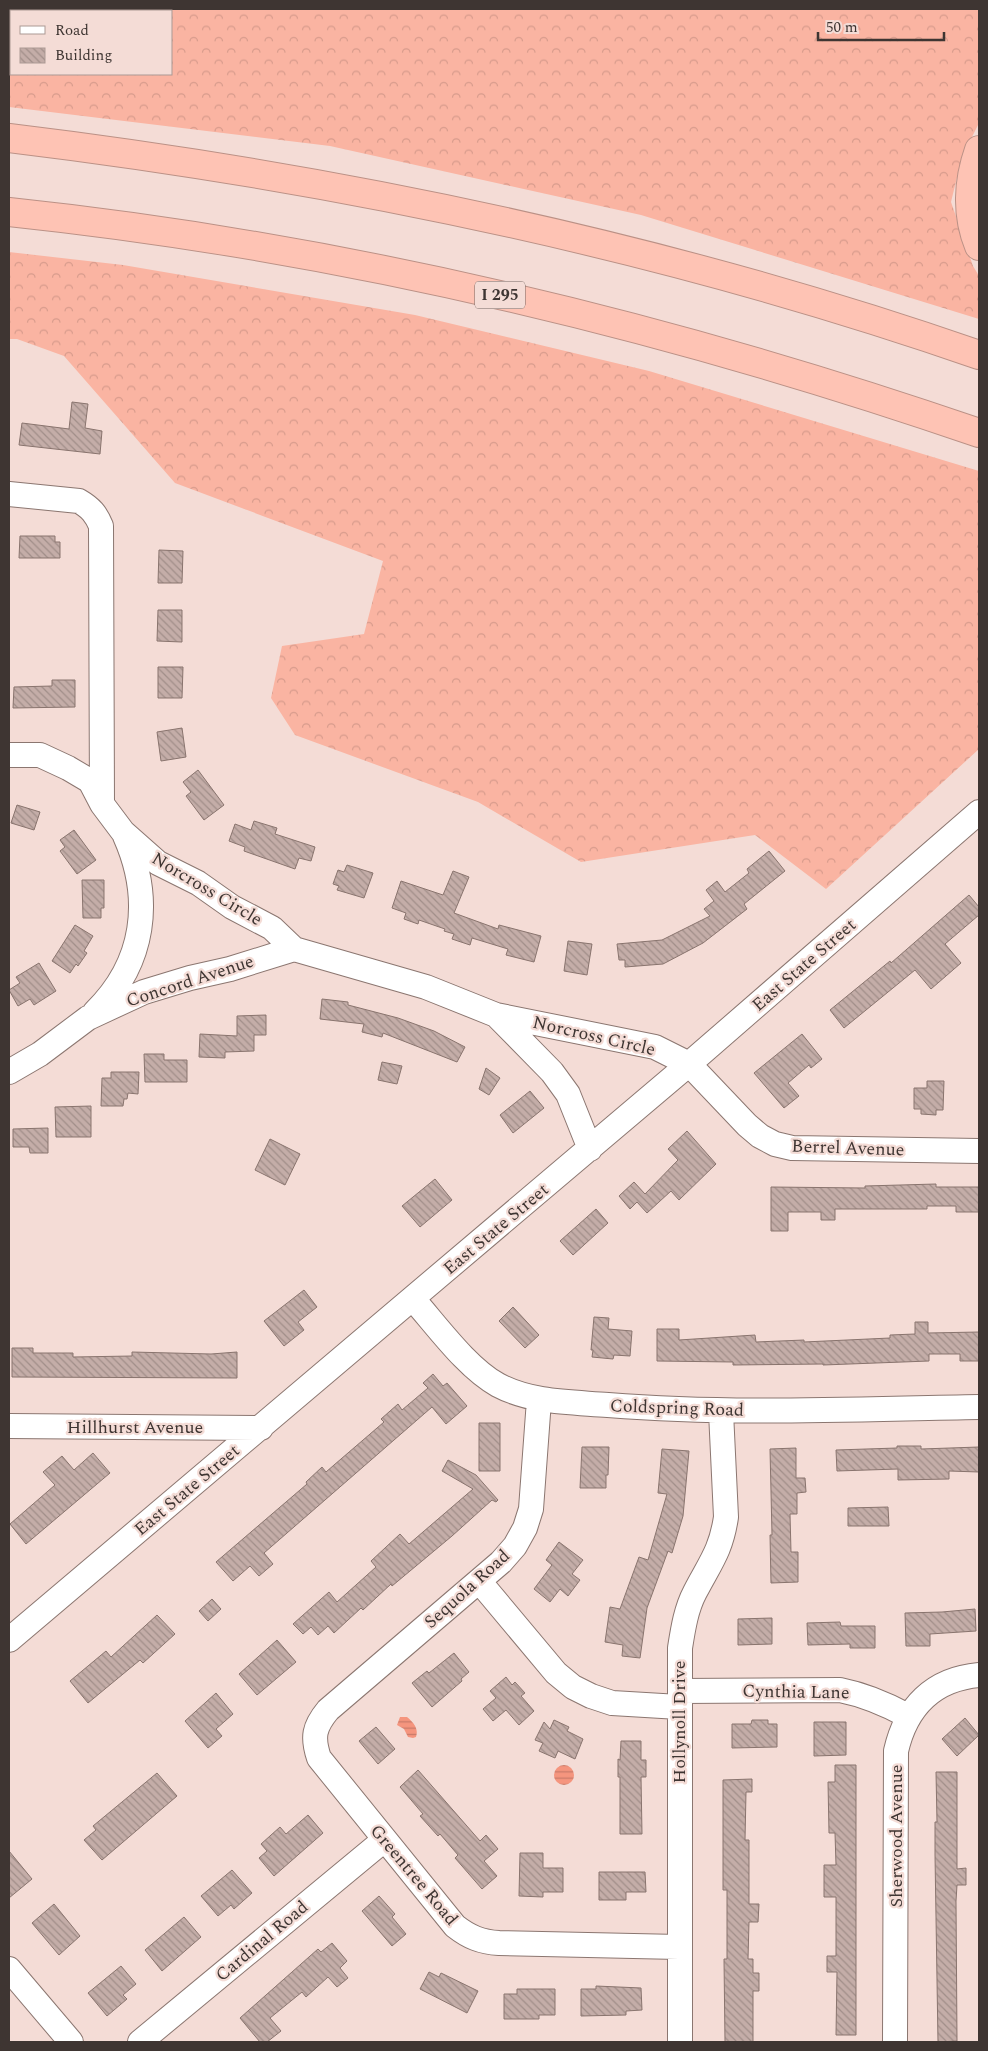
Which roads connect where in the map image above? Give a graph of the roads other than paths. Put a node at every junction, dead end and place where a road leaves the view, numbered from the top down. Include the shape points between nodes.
1 (9, 138) edge
2 (979, 150) edge
3 (9, 213) edge
4 (979, 246) edge
5 (979, 355) edge
6 (979, 432) edge
7 (9, 494) edge
8 (9, 755) edge
9 (102, 804) junction
10 (979, 812) edge
11 (123, 832) junction
12 (294, 949) junction
13 (496, 1014) junction
14 (88, 1018) junction
15 (689, 1064) junction
16 (9, 1072) edge
17 (590, 1149) junction
18 (979, 1151) edge
19 (413, 1299) junction
20 (539, 1400) junction
21 (979, 1407) edge
22 (721, 1412) junction
23 (9, 1426) edge
24 (261, 1428) junction
25 (479, 1581) junction
26 (9, 1640) edge
27 (979, 1675) edge
28 (679, 1699) junction
29 (328, 1710) joint
30 (908, 1716) junction
31 (384, 1840) junction
32 (679, 1947) junction
33 (9, 1969) edge
34 (71, 2042) edge
35 (140, 2042) edge
36 (680, 2042) edge
37 (895, 2042) edge

1 - 5 highway via 259,173 518,224 760,286
2 - 4 highway via 970,195 971,218
3 - 6 highway, I 295 via 281,251 560,308 758,362
7 - 9 street via 79,502 89,506 101,526
8 - 9 street, Norcross Circle via 40,755 68,768 90,782
9 - 11 street, Norcross Circle
10 - 15 street, East State Street
11 - 12 street, Norcross Circle via 158,863 272,928
11 - 14 street, Concord Avenue via 134,856 140,881 142,907 139,932 122,978 107,1000
12 - 13 street, Norcross Circle via 426,987
12 - 14 street, Concord Avenue via 144,992
13 - 15 street, Norcross Circle via 655,1048
13 - 17 street via 552,1072 568,1094
14 - 16 street, Concord Avenue via 40,1054
15 - 17 street, East State Street
15 - 18 street, Berrel Avenue via 747,1125 775,1144 792,1148
17 - 19 street, East State Street
19 - 20 street, Coldspring Road via 477,1370 496,1384
19 - 24 street, East State Street
20 - 22 street, Coldspring Road
20 - 25 street, Sequola Road via 531,1509 525,1528 516,1546
21 - 22 street, Coldspring Road
22 - 28 street, Hollynoll Drive via 725,1525 718,1552 694,1593 685,1618 680,1648
23 - 24 street, Hillhurst Avenue
24 - 26 street, East State Street
25 - 28 street, Cynthia Lane via 556,1673 573,1687 612,1702
25 - 29 street, Sequola Road
27 - 30 street, Sherwood Avenue via 952,1680 919,1702
28 - 30 street, Cynthia Lane via 840,1690 864,1695
28 - 32 street, Hollynoll Drive
29 - 31 street, Greentree Road via 319,1720 315,1732 314,1745 319,1758
30 - 37 street, Sherwood Avenue via 896,1751
31 - 32 street, Greentree Road via 455,1926 484,1942
31 - 35 street, Cardinal Road
32 - 36 street, Hollynoll Drive
33 - 34 street

